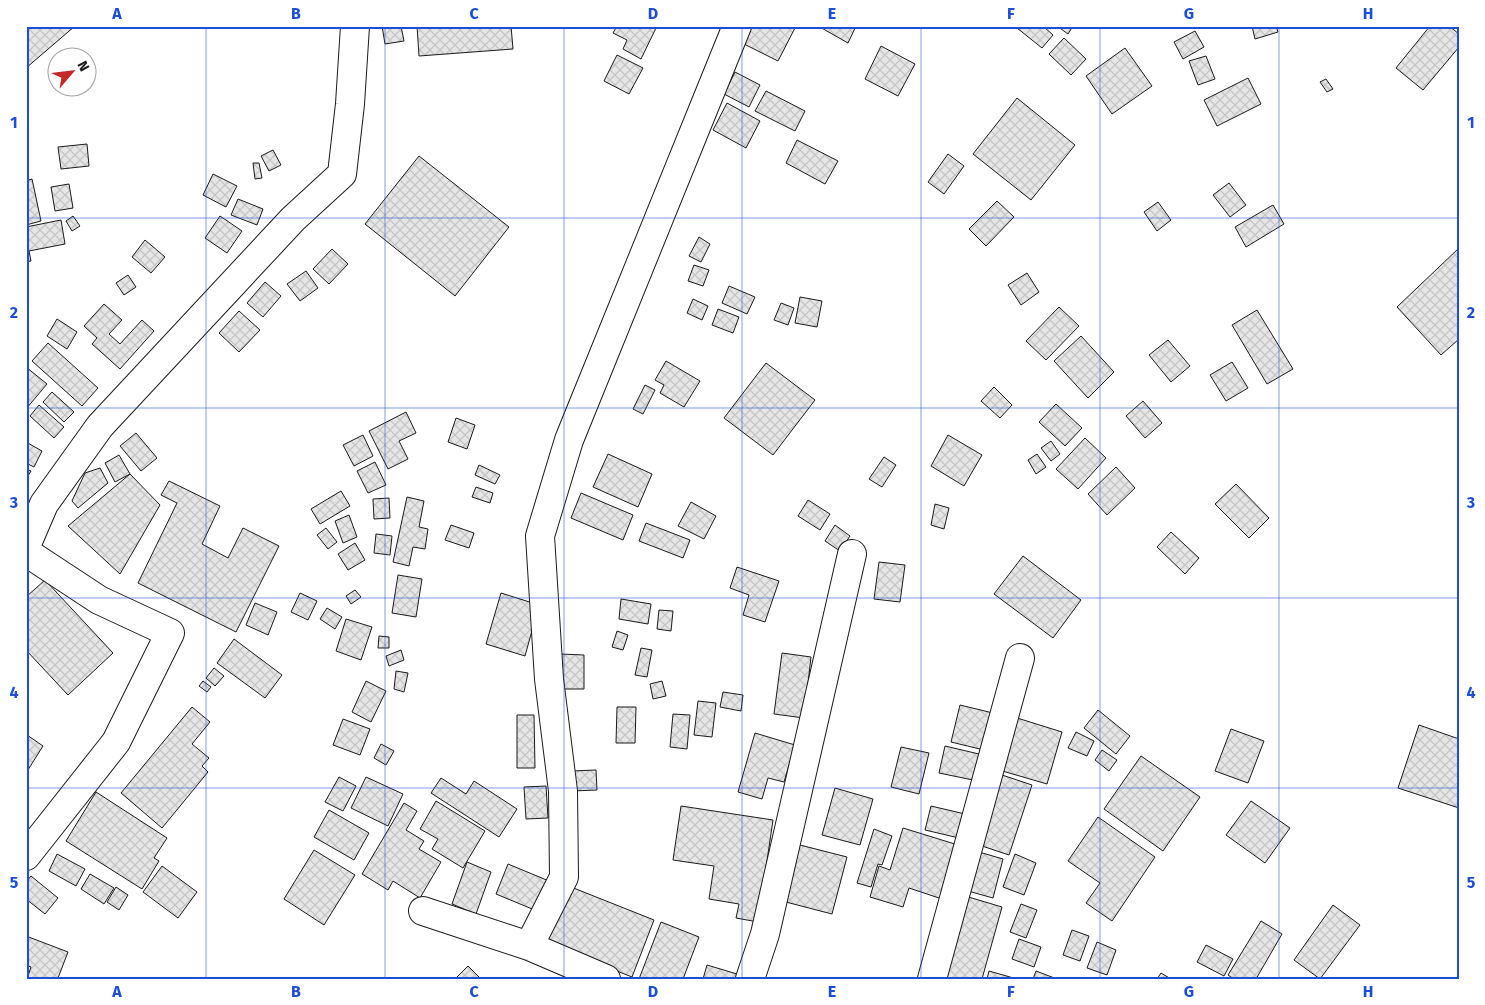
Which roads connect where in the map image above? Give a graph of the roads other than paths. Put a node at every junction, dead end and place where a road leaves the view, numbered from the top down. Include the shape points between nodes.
1 (356, 26) edge
2 (737, 26) edge
3 (26, 546) edge
4 (26, 552) edge
5 (852, 554) dead end
6 (1020, 658) dead end
7 (26, 856) edge
8 (423, 911) dead end
9 (529, 946) junction
10 (606, 979) edge
11 (750, 979) edge
12 (932, 979) edge

1 - 3 street via 342,174 293,219 100,426 44,504
2 - 9 street via 569,440 540,536 549,679 563,791 564,877
4 - 7 street via 99,600 170,633 116,742
5 - 11 street via 765,934
6 - 12 street
8 - 9 street
9 - 10 street

